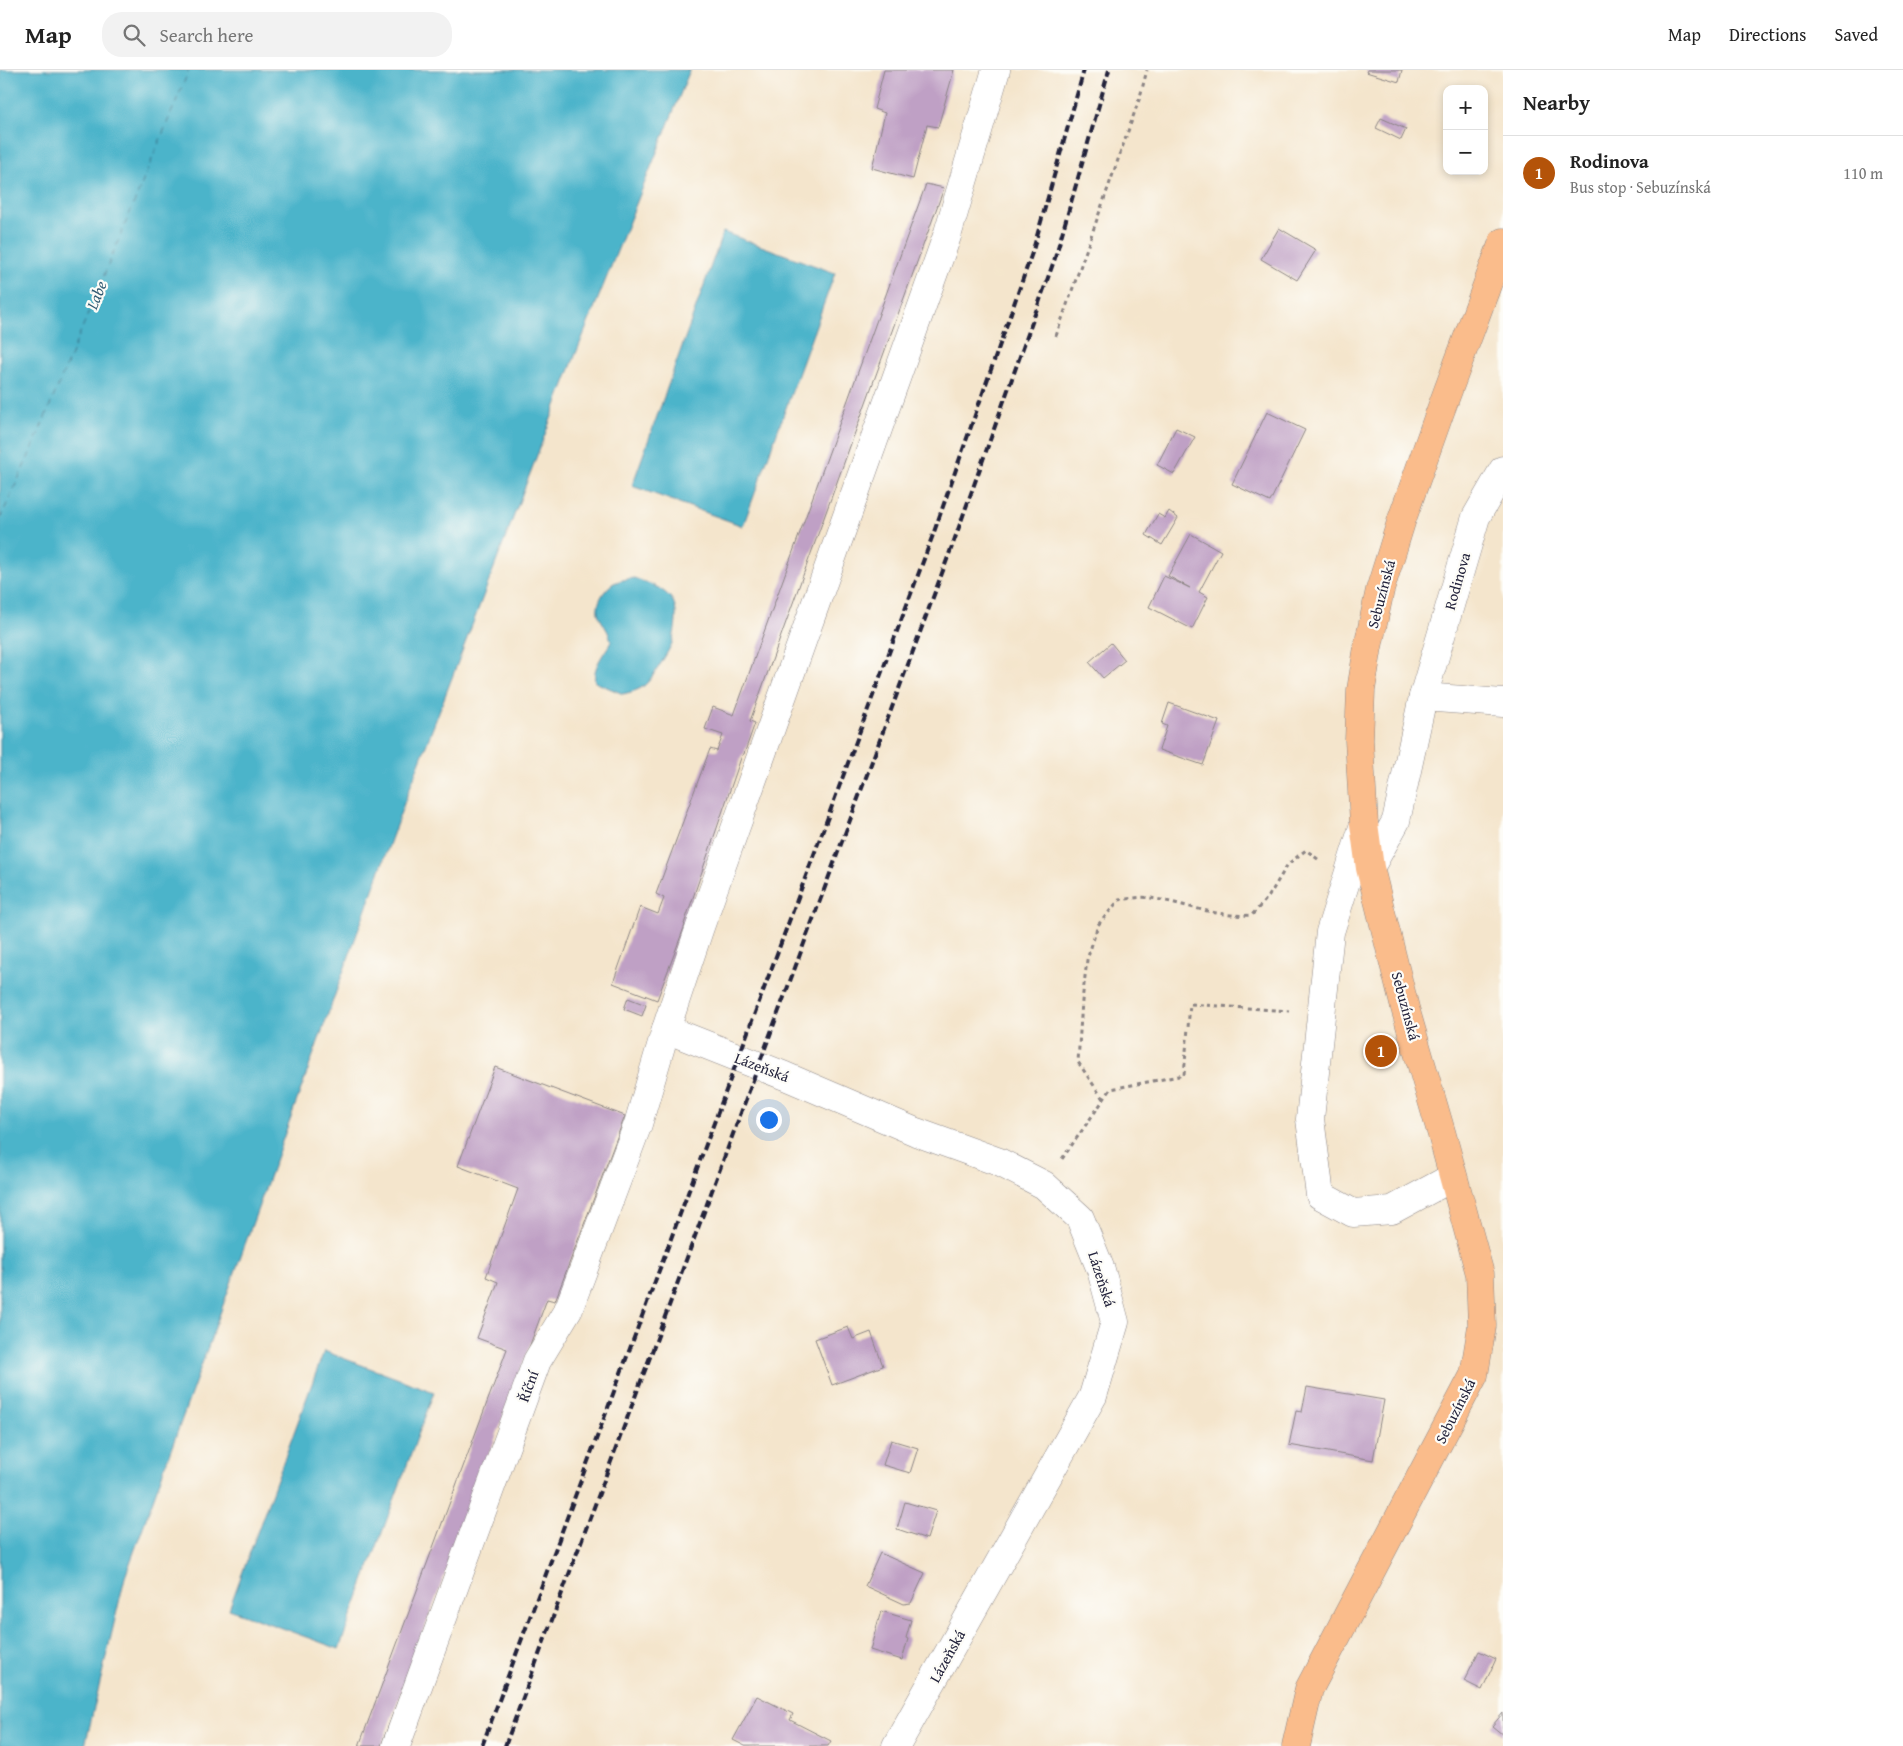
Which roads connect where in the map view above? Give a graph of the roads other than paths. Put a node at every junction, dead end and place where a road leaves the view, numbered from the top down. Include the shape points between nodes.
1 (996, 70) edge
2 (1503, 242) edge
3 (1503, 470) edge
4 (1423, 697) junction
5 (1503, 703) edge
6 (1364, 824) junction
7 (1370, 868) junction
8 (666, 1029) junction
9 (1453, 1177) junction
10 (396, 1746) edge
11 (896, 1746) edge
12 (1296, 1746) edge

1 - 8 street, Říční via 947,236
2 - 6 main road, Sebuzínská via 1402,518 1380,590 1361,690 1359,740
3 - 4 street, Rodinova via 1476,517
4 - 5 street
4 - 7 street, Rodinova via 1396,821
6 - 7 main road, Sebuzínská
6 - 9 street via 1330,932 1310,1119 1320,1195 1353,1213 1392,1210
7 - 9 main road, Sebuzínská via 1405,1008
8 - 10 street, Říční via 638,1124 570,1308 537,1361
8 - 11 street, Lázeňská via 916,1132 999,1162 1044,1185 1080,1218 1101,1270 1115,1322 1093,1396
9 - 12 main road, Sebuzínská via 1480,1274 1482,1326 1474,1375 1309,1689

